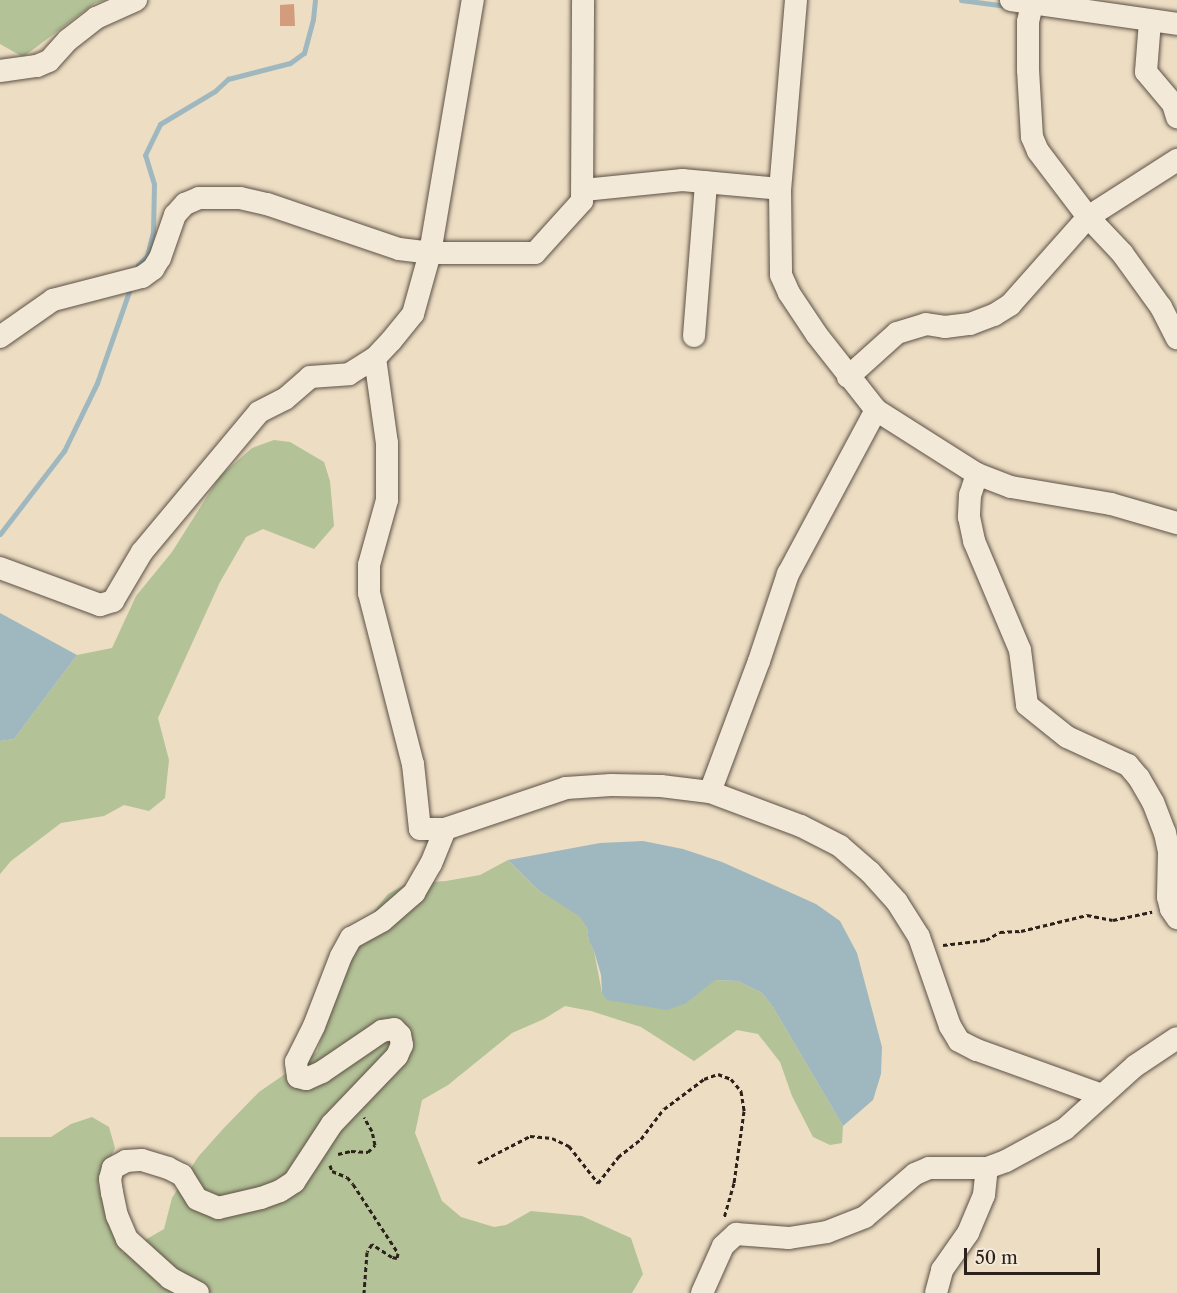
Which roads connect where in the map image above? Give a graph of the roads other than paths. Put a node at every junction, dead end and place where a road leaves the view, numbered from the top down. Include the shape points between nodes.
1 (136, 0) edge
2 (473, 0) edge
3 (583, 0) edge
4 (796, 0) edge
5 (1025, 1) edge
6 (108, 7) edge
7 (1150, 21) junction
8 (1177, 24) edge
9 (0, 56) edge
10 (10, 69) edge
11 (1177, 117) edge
12 (1177, 160) edge
13 (706, 182) junction
14 (780, 189) junction
15 (584, 190) junction
16 (1088, 217) junction
17 (430, 253) junction
18 (694, 336) dead end
19 (0, 337) edge
20 (1177, 338) edge
21 (375, 358) junction
22 (848, 376) junction
23 (876, 410) junction
24 (976, 474) junction
25 (1177, 523) edge
26 (0, 568) edge
27 (710, 792) junction
28 (445, 829) junction
29 (1174, 914) edge
30 (1177, 1038) edge
31 (1102, 1095) junction
32 (987, 1168) junction
33 (198, 1293) edge
34 (702, 1293) edge
35 (936, 1293) edge

1 - 6 street
2 - 17 street
3 - 15 street
4 - 14 street
5 - 7 street
5 - 16 street via 1032,137 1038,151
6 - 10 street via 49,61
7 - 8 street
7 - 11 street via 1146,72 1173,104
9 - 10 street
12 - 16 street
13 - 14 street
13 - 15 street via 682,180
13 - 18 street
14 - 22 street via 781,275 789,293
15 - 17 street via 582,201 536,253
16 - 20 street via 1122,253 1161,307
16 - 22 street via 1010,305 970,324 926,324 897,333
17 - 19 street via 399,249 267,204 240,198 199,198 185,204 175,215 153,269 135,280 53,300
17 - 21 street via 413,314
21 - 26 street via 349,374 310,377 285,399 259,412 142,552 112,601 100,605
21 - 28 street via 387,443 387,500 369,565 369,593 413,764 420,829
22 - 23 street
23 - 24 street
23 - 27 street via 788,574
24 - 25 street via 1011,487 1110,504
24 - 29 street via 969,517 974,541 1020,650 1027,705 1067,737 1128,765 1139,778 1165,833 1169,852 1168,897
27 - 28 street via 661,786 566,788
27 - 31 street via 801,826 840,846 870,872 897,902 923,948 959,1041
28 - 33 street via 414,893 382,921 351,938 341,956 296,1062 298,1077 322,1072 382,1031 394,1029 402,1045 397,1056 349,1104 294,1182 261,1198 218,1208 197,1199 182,1175 168,1168 142,1160 126,1161 113,1168 112,1193 127,1239 170,1278
30 - 31 street
31 - 32 street via 1065,1129
32 - 34 street via 929,1168 915,1174 865,1217 827,1232 789,1238 747,1233 729,1239
32 - 35 street via 984,1195 968,1233 942,1270

